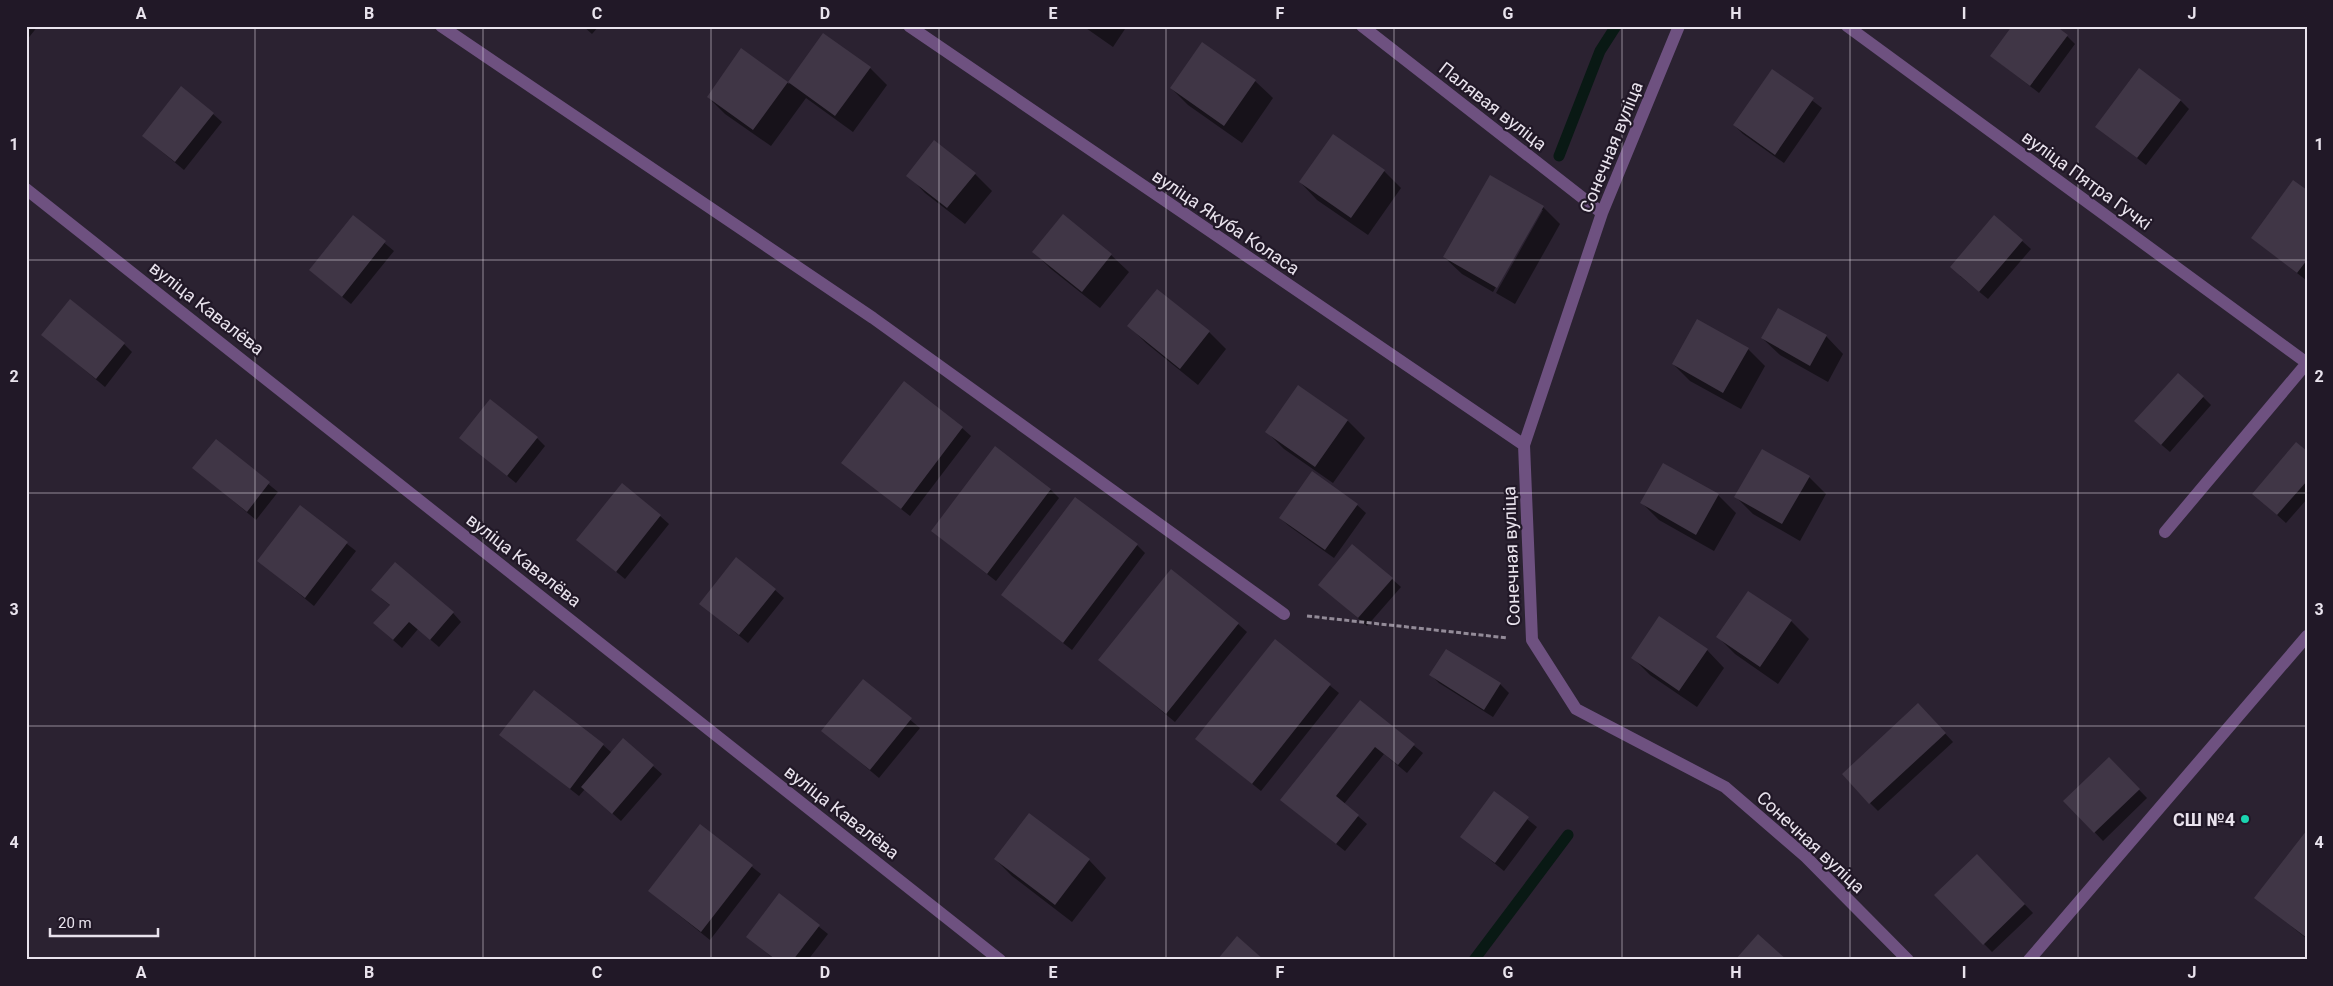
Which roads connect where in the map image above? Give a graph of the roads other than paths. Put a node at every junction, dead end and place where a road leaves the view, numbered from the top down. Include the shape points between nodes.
1 (442, 26) edge
2 (909, 26) edge
3 (1362, 26) edge
4 (1679, 26) edge
5 (1847, 26) edge
6 (26, 189) edge
7 (1602, 212) junction
8 (2307, 363) edge
9 (1524, 445) junction
10 (2165, 532) dead end
11 (1284, 614) road end
12 (2307, 636) edge
13 (1000, 960) edge
14 (1908, 960) edge
15 (2029, 960) edge

1 - 11 street via 873,318
2 - 9 street, вуліца Якуба Коласа
3 - 7 street, Палявая вуліца
4 - 7 street, Сонечная вуліца
5 - 8 street, вуліца Пятра Гучкі
6 - 13 street, вуліца Кавалёва
7 - 9 street, Сонечная вуліца
8 - 10 street
9 - 14 street, Сонечная вуліца via 1532,640 1576,709 1725,787 1806,857
12 - 15 street

